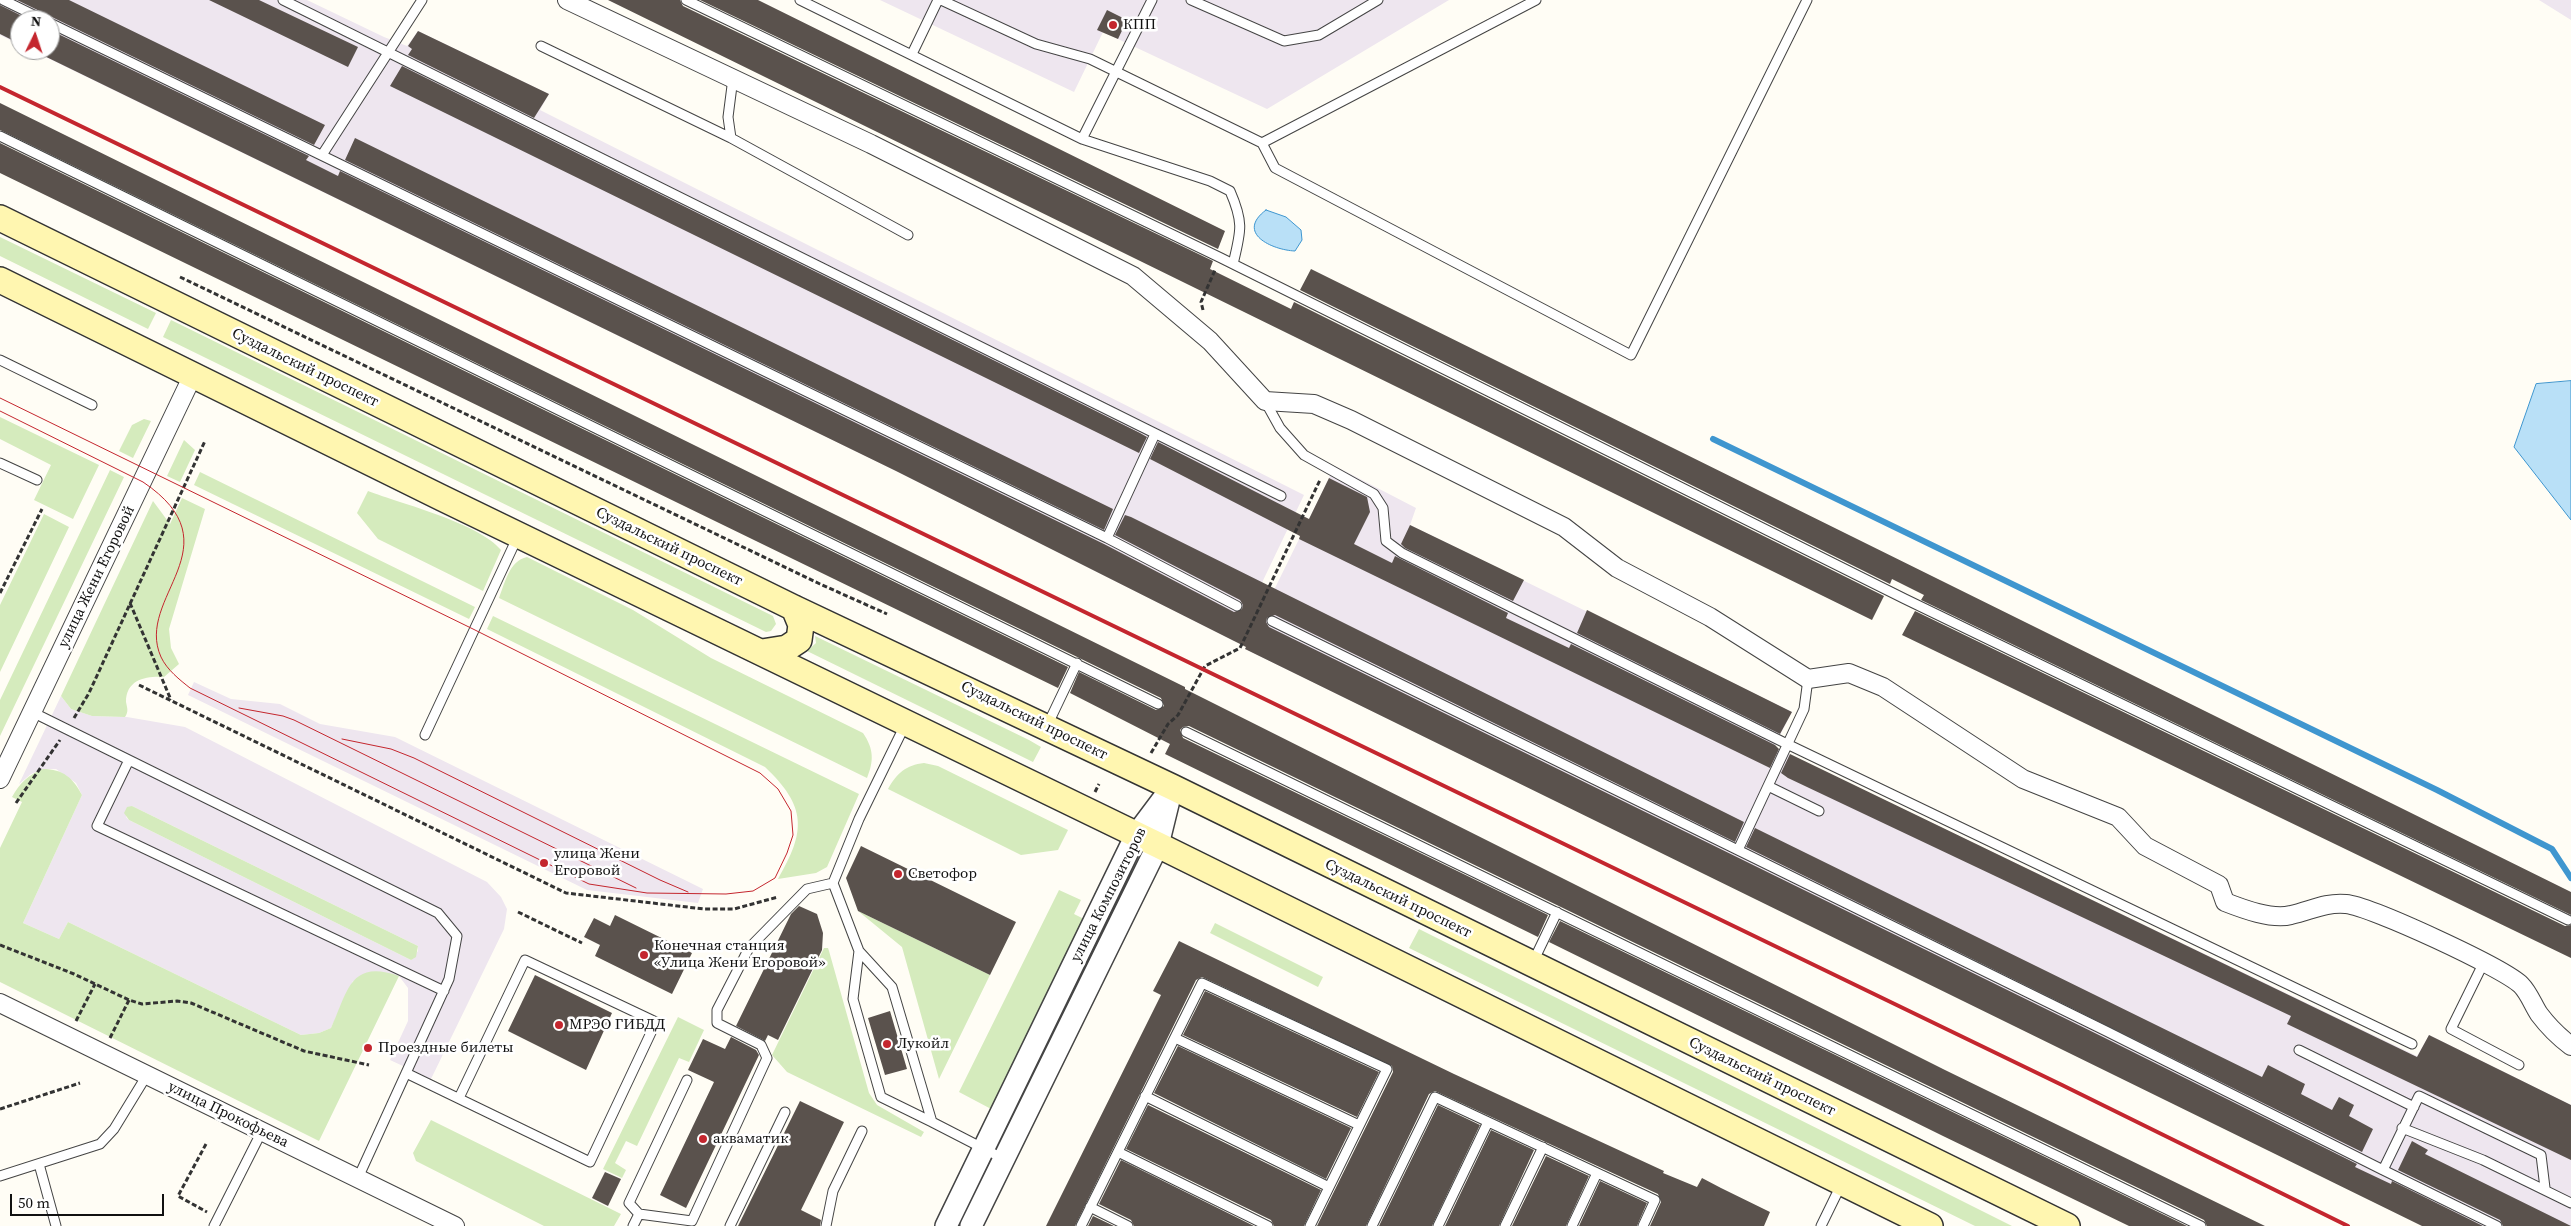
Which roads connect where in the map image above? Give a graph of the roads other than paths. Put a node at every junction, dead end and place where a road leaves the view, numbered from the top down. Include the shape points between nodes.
1 (3, 0) edge
2 (283, 0) edge
3 (422, 0) edge
4 (567, 0) edge
5 (686, 0) edge
6 (800, 0) edge
7 (940, 0) edge
8 (1152, 0) edge
9 (1190, 0) edge
10 (1378, 0) edge
11 (1536, 0) edge
12 (1807, 0) edge
13 (24, 10) edge
14 (60, 28) edge
15 (541, 46) dead end
16 (389, 51) junction
17 (912, 54) junction
18 (1116, 73) junction
19 (732, 78) junction
20 (0, 136) edge
21 (731, 138) junction
22 (1082, 138) junction
23 (1262, 143) junction
24 (322, 155) junction
25 (0, 218) edge
26 (908, 234) dead end
27 (1233, 264) junction
28 (0, 280) edge
29 (0, 360) edge
30 (193, 375) junction
31 (1265, 401) junction
32 (92, 405) dead end
33 (1155, 434) junction
34 (0, 463) edge
35 (37, 480) dead end
36 (1281, 496) dead end
37 (519, 535) junction
38 (1106, 538) junction
39 (1237, 606) dead end
40 (794, 608) junction
41 (1272, 621) dead end
42 (762, 652) junction
43 (1077, 663) junction
44 (1808, 679) junction
45 (1158, 704) dead end
46 (32, 712) junction
47 (906, 723) junction
48 (1047, 727) junction
49 (1186, 732) dead end
50 (425, 735) dead end
51 (1787, 744) junction
52 (129, 760) junction
53 (0, 779) edge
54 (1768, 786) junction
55 (1172, 787) junction
56 (1819, 811) dead end
57 (1147, 840) junction
58 (1738, 850) junction
59 (833, 883) junction
60 (1557, 912) junction
61 (2568, 920) dead end
62 (859, 952) junction
63 (2484, 962) junction
64 (1532, 964) junction
65 (444, 991) junction
66 (0, 1003) edge
67 (1174, 1038) junction
68 (2412, 1044) dead end
69 (2571, 1046) edge
70 (2299, 1050) dead end
71 (2519, 1066) dead end
72 (406, 1073) junction
73 (147, 1075) junction
74 (687, 1080) dead end
75 (1145, 1096) junction
76 (460, 1098) junction
77 (2414, 1107) junction
78 (785, 1112) dead end
79 (932, 1122) junction
80 (1488, 1122) junction
81 (1359, 1125) junction
82 (2402, 1128) junction
83 (862, 1131) dead end
84 (262, 1132) junction
85 (1543, 1147) junction
86 (983, 1148) junction
87 (1118, 1152) junction
88 (1004, 1159) junction
89 (39, 1164) junction
90 (2383, 1170) junction
91 (1597, 1173) junction
92 (0, 1176) edge
93 (358, 1178) junction
94 (1842, 1182) junction
95 (1329, 1187) junction
96 (2545, 1188) junction
97 (2571, 1202) edge
98 (1090, 1207) junction
99 (639, 1214) junction
100 (216, 1222) edge
101 (56, 1226) edge
102 (456, 1226) edge
103 (633, 1226) edge
104 (730, 1226) edge
105 (826, 1226) edge
106 (946, 1226) edge
107 (971, 1226) edge
108 (1081, 1226) edge
109 (1128, 1226) edge
110 (1268, 1226) edge
111 (1310, 1226) edge
112 (1372, 1226) edge
113 (1438, 1226) edge
114 (1505, 1226) edge
115 (1572, 1226) edge
116 (1642, 1226) edge
117 (1821, 1226) edge
118 (1930, 1226) edge
119 (2068, 1226) edge
120 (2201, 1226) edge
121 (2497, 1226) edge

1 - 13 lane
2 - 16 lane
3 - 16 lane
4 - 19 street
5 - 27 lane
6 - 17 lane
7 - 17 lane
7 - 18 lane via 1036,44 1090,59
8 - 18 lane
9 - 10 lane via 1284,41 1319,35
11 - 23 lane
12 - 23 lane via 1631,355 1275,168
14 - 24 lane
15 - 21 lane
16 - 24 lane
16 - 33 lane
17 - 22 lane
18 - 22 lane
18 - 23 lane
19 - 21 lane via 728,116
19 - 31 street via 872,144 1133,276 1210,341
20 - 43 lane
21 - 26 lane
22 - 27 lane via 1210,180 1230,191 1240,215 1241,230
24 - 38 lane
25 - 40 main road, Суздальский проспект
27 - 61 lane via 1905,599
28 - 30 main road
29 - 32 lane
30 - 37 main road
30 - 46 street, улица Жени Егоровой
31 - 44 street via 1314,404 1564,527 1617,568 1710,617
31 - 51 lane via 1280,428 1304,455 1374,494 1383,508 1386,541 1402,553
33 - 36 lane
33 - 38 lane
34 - 35 lane
37 - 42 main road
37 - 50 lane
38 - 39 lane
40 - 42 main road via 801,625 799,640 787,648
40 - 48 main road, Суздальский проспект
41 - 58 lane
42 - 47 main road
43 - 45 lane
43 - 48 lane
44 - 51 lane via 1804,709
44 - 63 street via 1849,672 1883,687 2023,779 2118,817 2145,846 2219,885 2225,902 2276,916 2290,916 2324,904 2348,904 2390,919
46 - 52 lane
46 - 53 street, улица Жени Егоровой
47 - 57 main road
47 - 59 lane via 859,818
48 - 55 main road, Суздальский проспект
49 - 60 lane
51 - 54 lane
51 - 68 lane
52 - 65 lane via 438,913 457,936
52 - 65 lane via 97,826
54 - 56 lane
54 - 58 lane
55 - 57 street, улица Композиторов
55 - 64 main road, Суздальский проспект
57 - 86 street, улица Композиторов
57 - 88 street, улица Композиторов
57 - 94 main road
58 - 90 lane
59 - 62 lane
59 - 99 lane via 807,889 749,948 717,1010 717,1023 761,1046 767,1058 692,1221
60 - 64 lane
60 - 120 lane
62 - 79 lane via 892,987
62 - 79 lane via 853,999 881,1097
63 - 69 street via 2521,985 2558,1036
63 - 71 lane via 2451,1029
64 - 119 main road, Суздальский проспект
65 - 72 lane
66 - 73 street, улица Прокофьева
67 - 75 lane
67 - 81 lane
67 - 81 lane via 1202,983 1386,1069
70 - 77 lane
72 - 76 lane
72 - 93 lane
73 - 84 street, улица Прокофьева
73 - 89 lane via 114,1129 100,1144
74 - 99 lane via 629,1203
75 - 87 lane
75 - 95 lane
76 - 76 lane via 525,960 656,1022 590,1162
77 - 82 lane
77 - 96 lane via 2419,1096 2541,1155
78 - 104 lane
79 - 86 lane
80 - 85 lane
80 - 112 lane via 1435,1097
80 - 113 lane
81 - 95 lane
82 - 90 lane
82 - 96 lane
83 - 105 lane via 833,1191
84 - 93 street, улица Прокофьева
84 - 100 lane
85 - 91 lane
85 - 114 lane
86 - 88 lane
86 - 106 street, улица Композиторов
87 - 98 lane
87 - 110 lane
88 - 107 street, улица Композиторов
89 - 92 lane
89 - 101 lane
90 - 121 lane
91 - 115 lane
91 - 116 lane via 1655,1200
93 - 102 street, улица Прокофьева
94 - 117 lane
94 - 118 main road
95 - 111 lane
96 - 97 lane
98 - 108 lane
98 - 109 lane
99 - 103 lane

